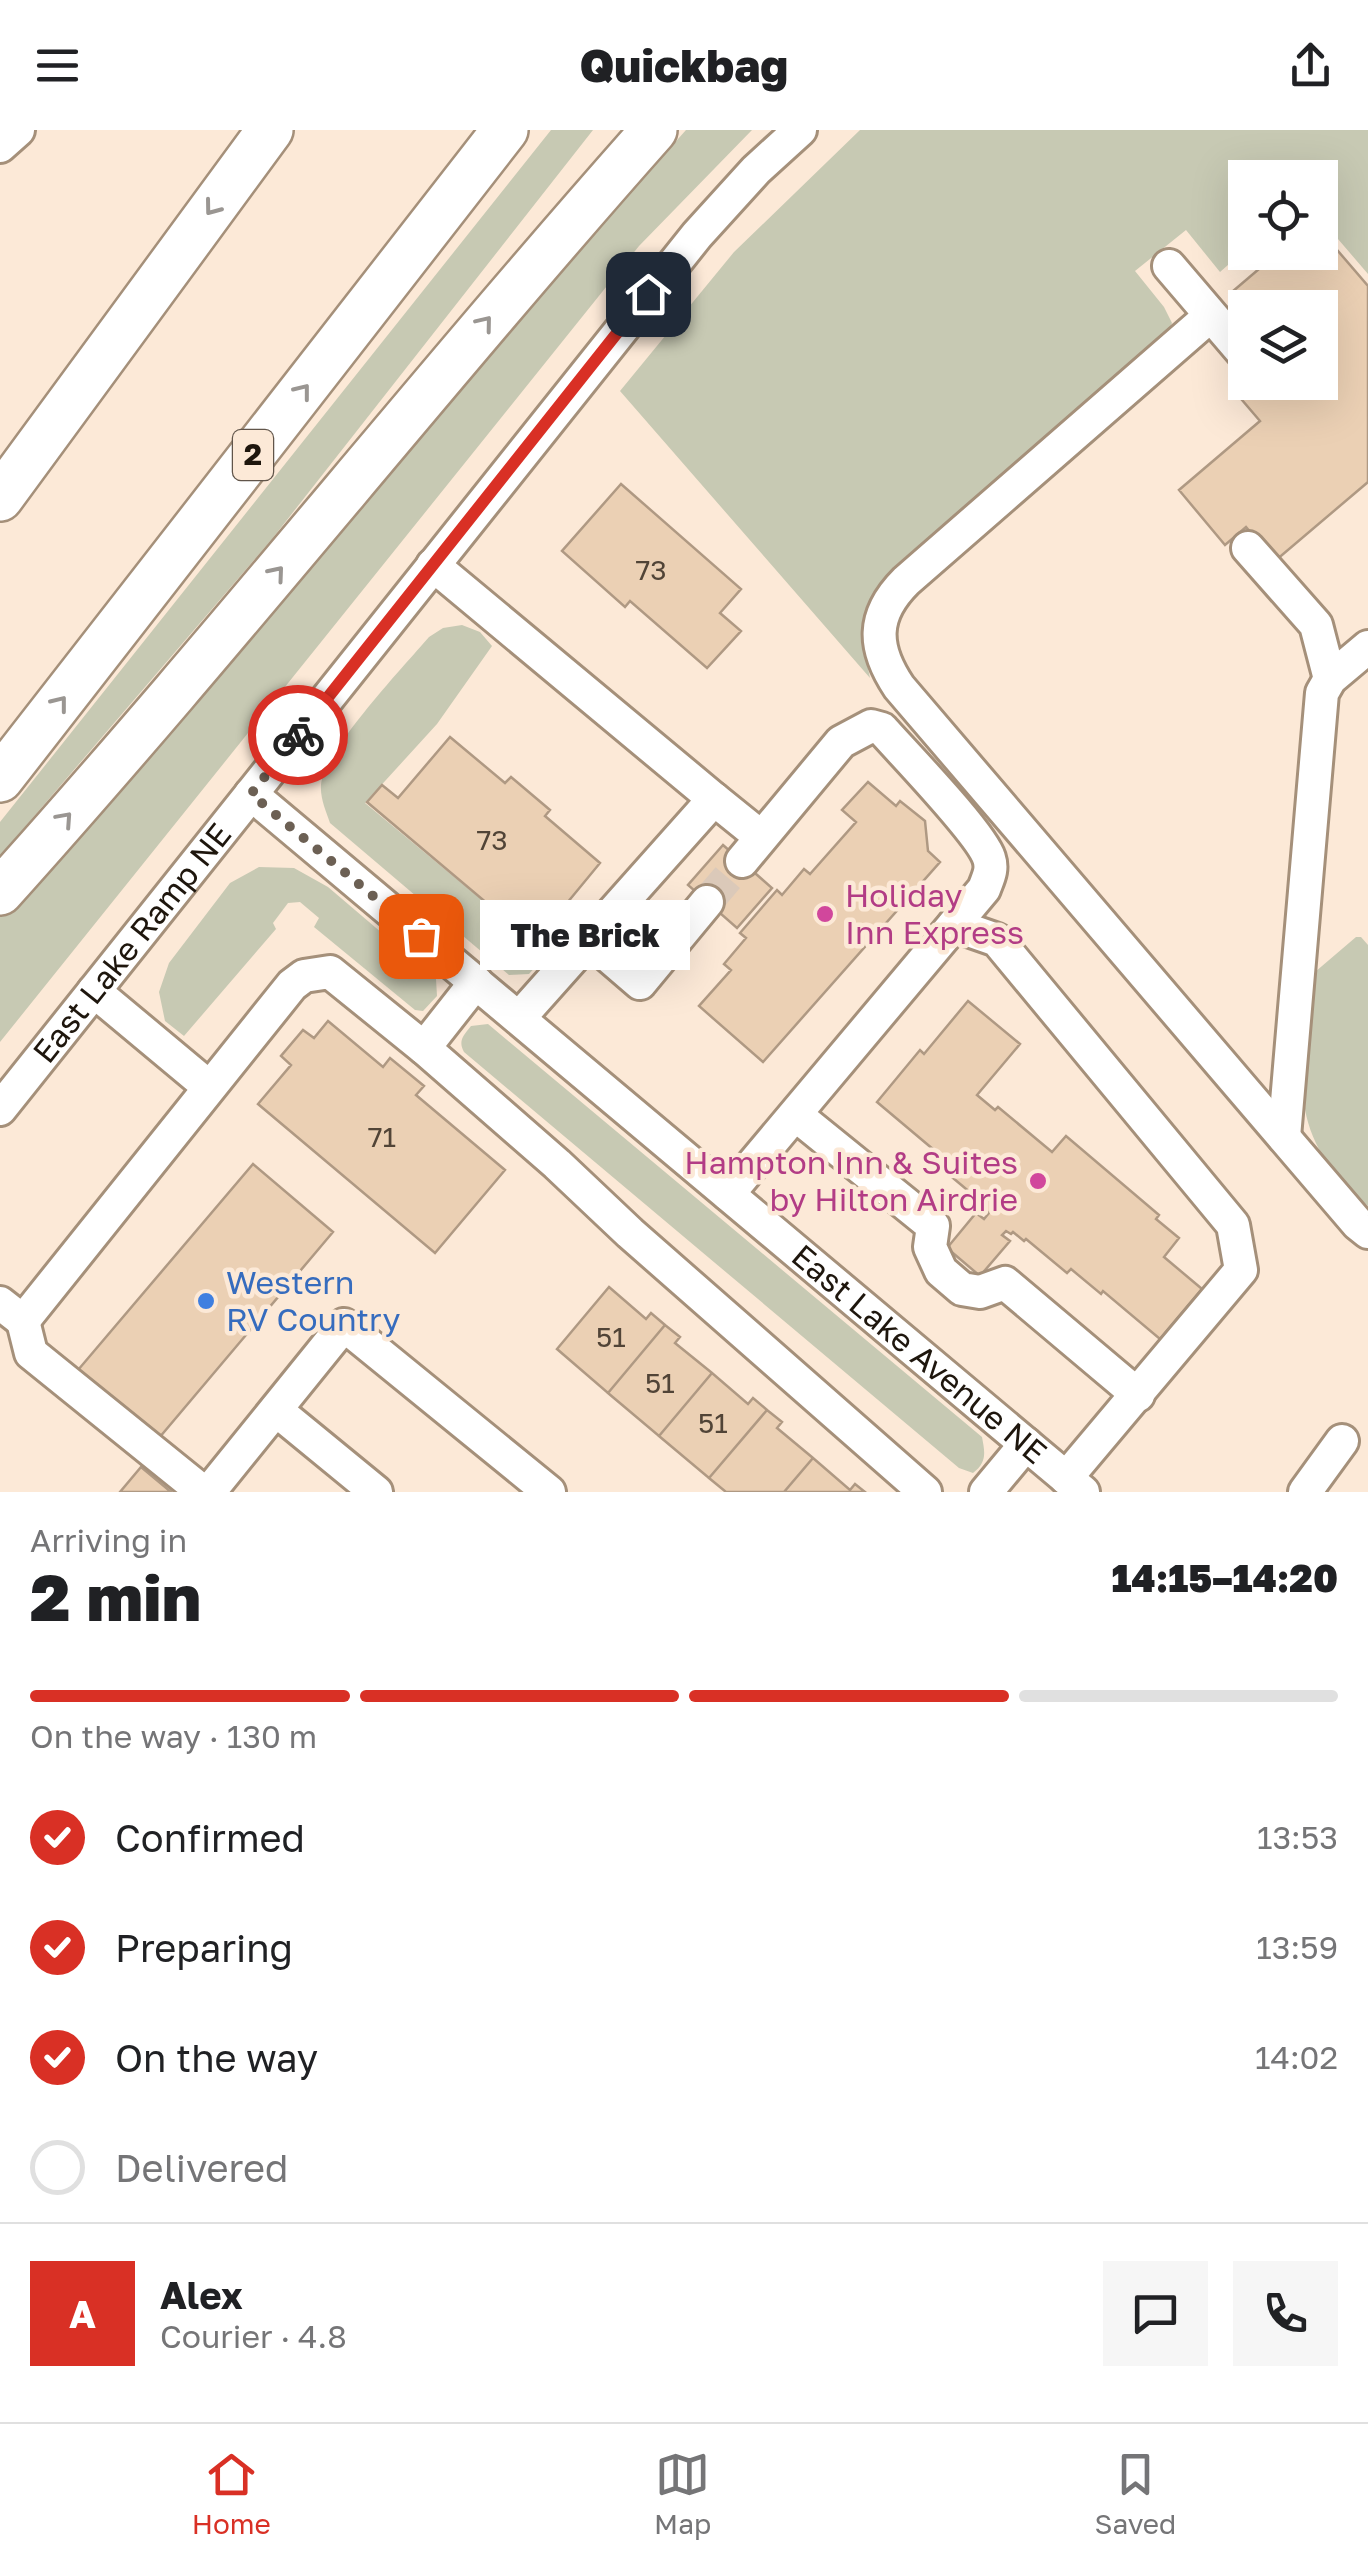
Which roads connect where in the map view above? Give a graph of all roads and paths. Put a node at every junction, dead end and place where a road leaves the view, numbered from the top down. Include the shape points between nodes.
1 (18, 130) edge
2 (270, 130) edge
3 (504, 130) edge
4 (631, 130) edge
5 (654, 130) edge
6 (800, 130) edge
7 (0, 146) edge
8 (1170, 266) dead end
9 (522, 278) junction
10 (1210, 316) junction
11 (1228, 337) edge
12 (0, 498) edge
13 (1248, 548) dead end
14 (433, 565) junction
15 (1368, 646) edge
16 (1330, 679) junction
17 (0, 780) edge
18 (251, 794) junction
19 (714, 799) junction
20 (0, 892) edge
21 (707, 902) tunnel mouth
22 (954, 925) junction
23 (590, 940) junction
24 (476, 982) junction
25 (94, 991) junction
26 (519, 1018) junction
27 (424, 1048) junction
28 (208, 1087) junction
29 (0, 1109) edge
30 (796, 1115) junction
31 (1284, 1138) junction
32 (728, 1194) junction
33 (1368, 1232) edge
34 (12, 1312) edge
35 (1138, 1395) junction
36 (276, 1410) junction
37 (1342, 1441) dead end
38 (1026, 1444) junction
39 (1074, 1485) edge
40 (206, 1492) edge
41 (376, 1492) edge
42 (549, 1492) edge
43 (925, 1492) edge
44 (986, 1492) edge
45 (1305, 1492) edge

1 - 7 street
2 -> 12 highway
17 -> 3 highway, 2
4 - 9 highway
5 - 9 highway
6 - 14 street, East Lake Ramp NE via 697,235
8 - 10 street
20 -> 9 highway
10 - 11 street
10 - 31 street via 906,581 890,598 880,643 884,666 899,688
13 - 16 street via 1316,625
14 - 18 street, East Lake Ramp NE
14 - 19 street
15 - 16 street
16 - 31 street via 1322,694
18 - 24 street, East Lake Avenue NE
18 - 25 street, East Lake Ramp NE
19 - 22 street via 752,849 841,742 871,726 882,729 988,854 992,869 984,888
19 - 23 street
21 - 23 street via 640,983
22 - 30 street
22 - 35 street via 997,940 1233,1225 1241,1270
23 - 26 street
24 - 26 street, East Lake Avenue NE
24 - 27 street
25 - 28 street
25 - 29 street, East Lake Ramp NE
26 - 32 street, East Lake Avenue NE
27 - 28 street via 330,972 314,972 292,984
27 - 43 street
28 - 34 street
30 - 32 street
30 - 35 street via 933,1226 930,1246 941,1271 962,1289 980,1292 1005,1283
31 - 33 street
32 - 38 street, East Lake Avenue NE
34 - 40 street via 31,1353
35 - 39 street
36 - 40 street
36 - 41 street
36 - 42 street via 344,1325
37 - 45 street
38 - 39 street, East Lake Avenue NE
38 - 44 street

